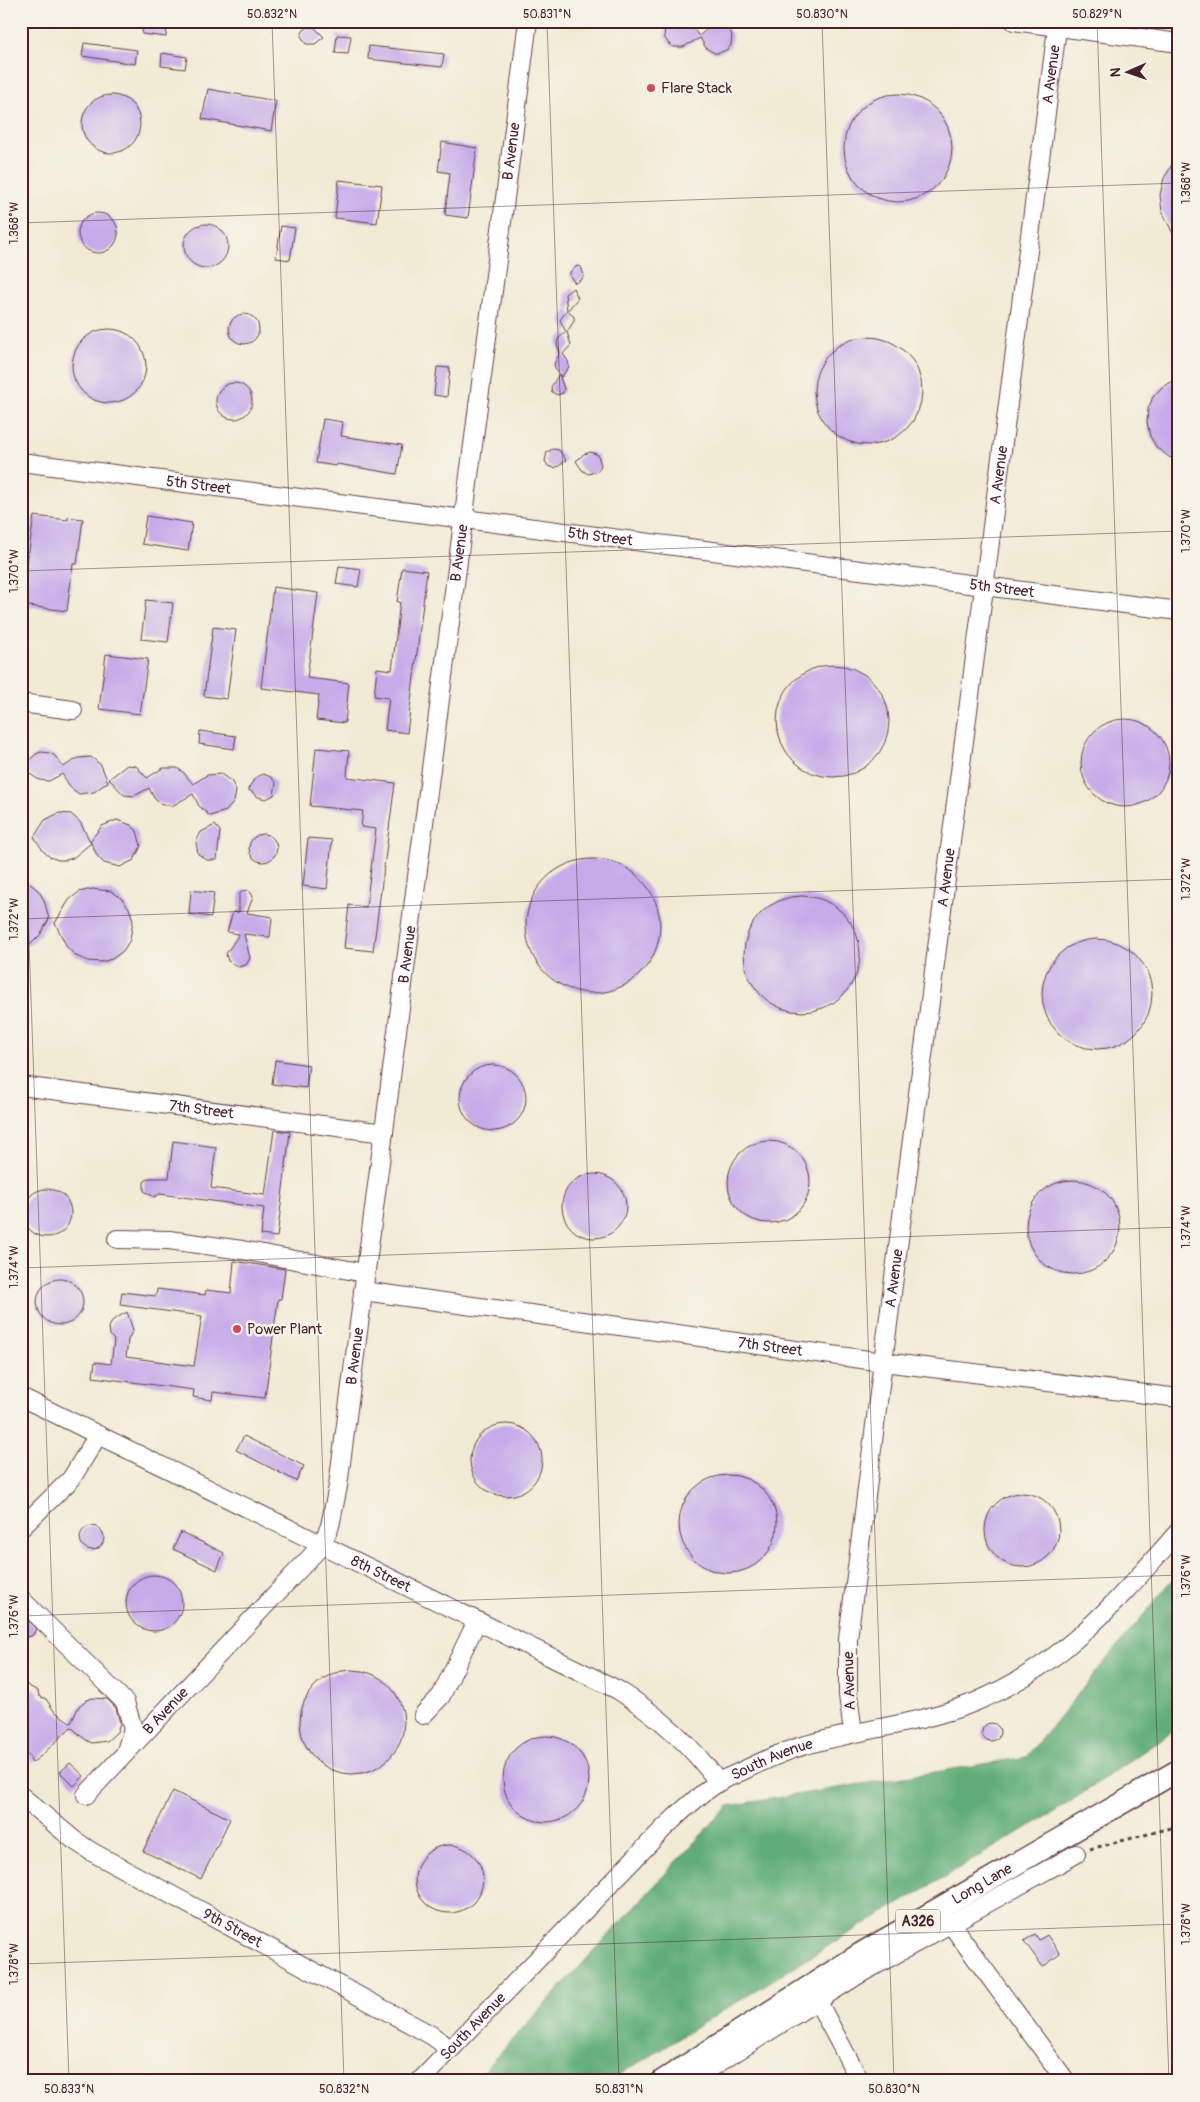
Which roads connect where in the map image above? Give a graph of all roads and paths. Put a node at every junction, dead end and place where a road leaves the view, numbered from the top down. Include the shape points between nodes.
1 (528, 21) edge
2 (1014, 21) edge
3 (1058, 24) edge
4 (1179, 43) edge
5 (21, 462) edge
6 (464, 519) junction
7 (985, 587) junction
8 (1179, 611) edge
9 (21, 703) edge
10 (73, 710) dead end
11 (21, 1086) edge
12 (384, 1133) junction
13 (117, 1239) dead end
14 (365, 1273) junction
15 (362, 1291) junction
16 (883, 1362) junction
17 (21, 1397) edge
18 (1179, 1398) edge
19 (98, 1435) junction
20 (21, 1528) edge
21 (1179, 1531) edge
22 (321, 1546) junction
23 (21, 1599) edge
24 (477, 1621) junction
25 (423, 1715) dead end
26 (853, 1733) junction
27 (125, 1753) junction
28 (1179, 1770) edge
29 (718, 1782) junction
30 (86, 1795) dead end
31 (21, 1796) edge
32 (1179, 1826) edge
33 (1076, 1854) joint
34 (950, 1924) junction
35 (817, 2000) junction
36 (447, 2052) junction
37 (420, 2081) edge
38 (662, 2081) edge
39 (690, 2081) edge
40 (860, 2081) edge
41 (1066, 2081) edge

1 - 6 lane, B Avenue
2 - 3 lane
3 - 4 lane
3 - 7 lane, A Avenue
5 - 6 lane, 5th Street
6 - 7 lane, 5th Street
6 - 12 lane, B Avenue
7 - 8 lane, 5th Street
7 - 16 lane, A Avenue
9 - 10 lane
11 - 12 lane, 7th Street
12 - 14 lane, B Avenue
13 - 14 lane via 169,1240 242,1250
14 - 15 lane, B Avenue
15 - 16 lane, 7th Street
15 - 22 lane, B Avenue via 338,1486 330,1526
16 - 18 lane, 7th Street
16 - 26 lane, A Avenue via 848,1638 848,1695
17 - 19 lane, 8th Street
19 - 20 lane via 71,1479
19 - 22 lane, 8th Street
21 - 26 lane, South Avenue via 1110,1608 1073,1643 1038,1669 997,1692 955,1709 924,1719
22 - 24 lane, 8th Street
22 - 27 lane, B Avenue
23 - 27 lane via 124,1702 133,1730
24 - 25 lane via 441,1696
24 - 29 lane, 8th Street via 635,1700 684,1740
26 - 29 lane, South Avenue via 786,1752
27 - 30 lane, B Avenue
28 - 38 main road, Long Lane / A326 via 860,1954
29 - 36 lane, South Avenue via 669,1823
31 - 36 lane, 9th Street via 92,1852 431,2035 442,2042
32 - 33 path
33 - 34 lane
34 - 35 lane
34 - 41 lane
35 - 39 lane
35 - 40 lane
36 - 37 lane, South Avenue

